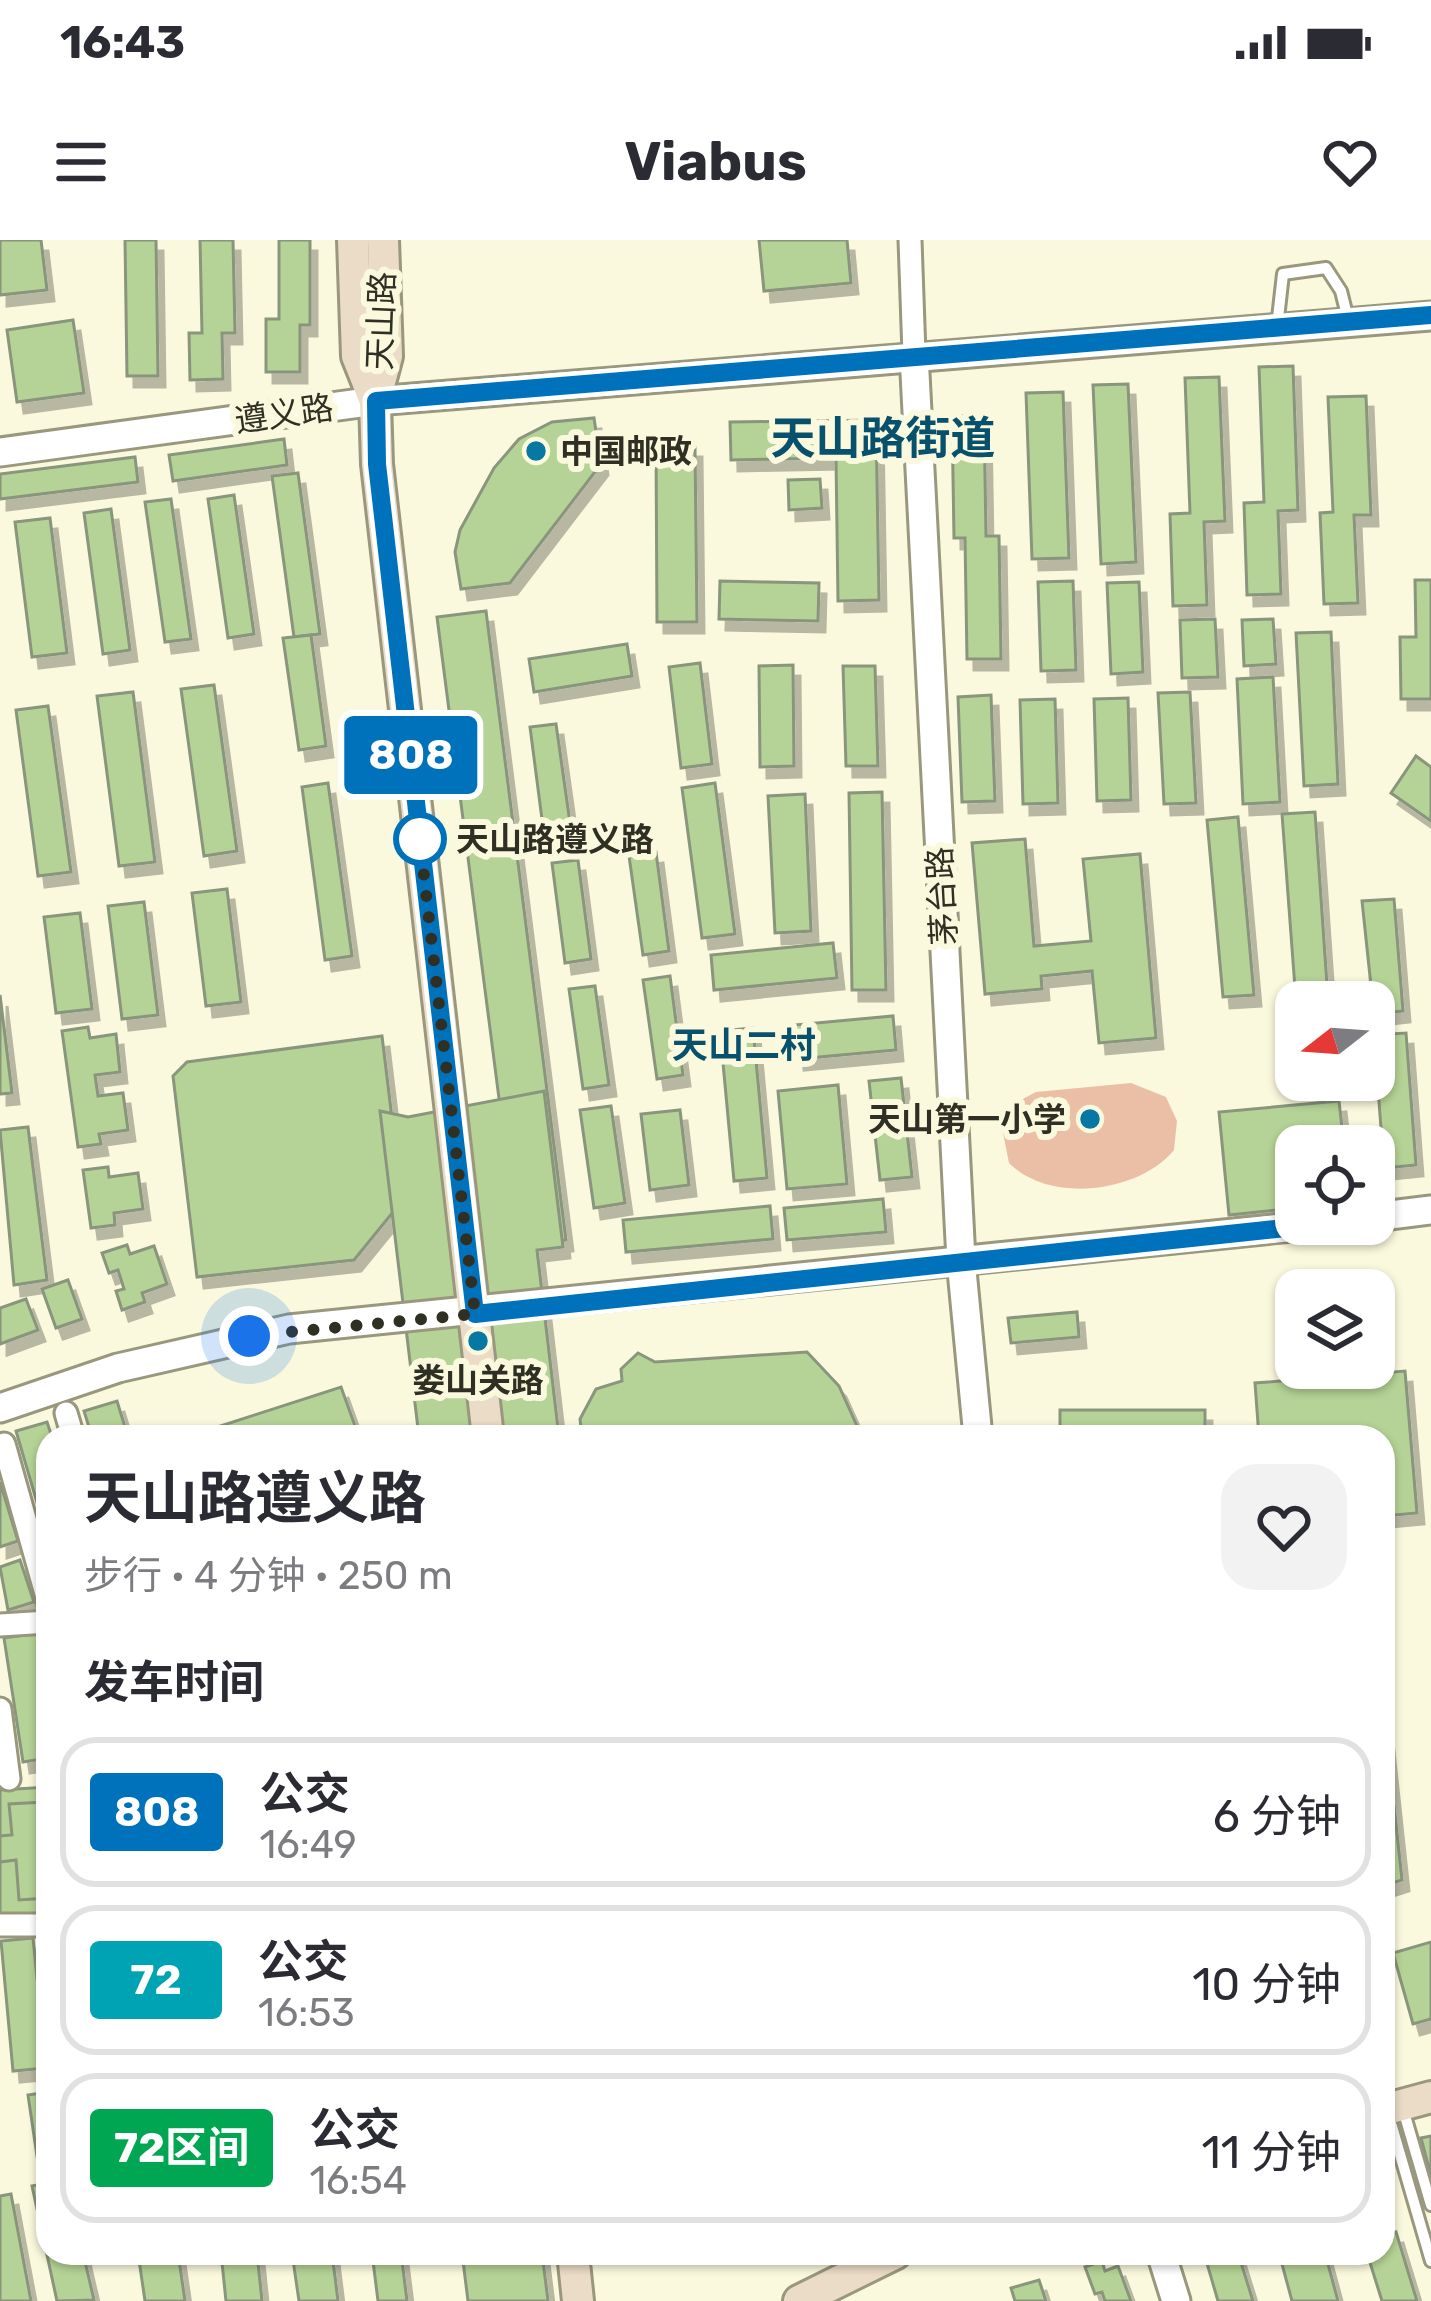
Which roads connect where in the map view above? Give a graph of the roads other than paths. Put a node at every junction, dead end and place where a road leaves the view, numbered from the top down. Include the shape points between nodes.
1 (353, 240) edge
2 (383, 240) edge
3 (910, 240) edge
4 (1431, 316) edge
5 (1349, 322) junction
6 (1277, 327) junction
7 (914, 354) junction
8 (376, 401) junction
9 (0, 452) edge
10 (1431, 1210) edge
11 (1395, 1214) edge
12 (1275, 1229) edge
13 (962, 1260) junction
14 (475, 1314) junction
15 (0, 1408) edge
16 (66, 1413) dead end
17 (70, 1425) edge
18 (487, 1425) edge
19 (977, 1425) edge
20 (4, 1444) dead end
21 (36, 1558) edge
22 (36, 1623) edge
23 (0, 1625) edge
24 (0, 1709) edge
25 (9, 1779) dead end
26 (0, 1925) edge
27 (36, 1925) edge
28 (1401, 2106) edge
29 (1431, 2205) edge
30 (1431, 2261) edge
31 (574, 2265) edge
32 (872, 2265) edge
33 (1165, 2265) edge
34 (578, 2301) edge
35 (799, 2301) edge
36 (1176, 2301) edge

1 - 8 main road, 天山路 via 357,356
2 - 8 main road, 天山路 via 387,356
3 - 7 street
4 - 5 street, 遵义路
5 - 6 street, 遵义路
5 - 6 lane via 1325,268 1304,268 1282,274
6 - 7 street, 遵义路
7 - 8 street, 遵义路
7 - 13 street, 茅台路
8 - 9 street, 遵义路
8 - 14 main road, 天山路
10 - 11 street
12 - 13 street
13 - 14 street
13 - 19 street, 茅台路
14 - 15 street via 209,1343
14 - 18 main road, 天山路
16 - 17 street
20 - 21 street
22 - 23 street
24 - 25 street
26 - 27 street
28 - 29 lane
28 - 30 lane
31 - 34 main road
32 - 35 main road
33 - 36 street

